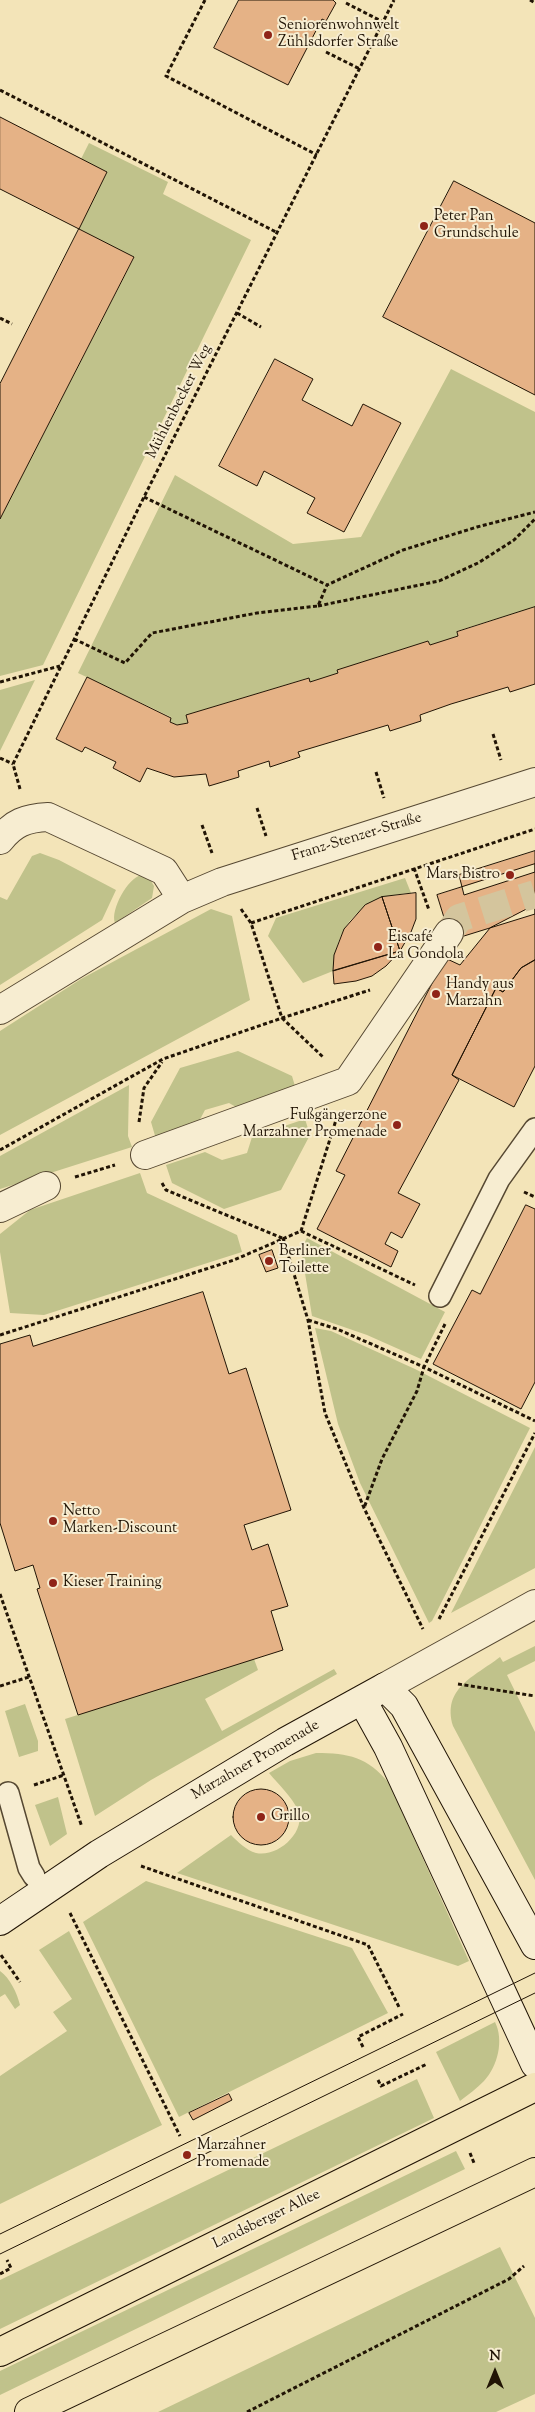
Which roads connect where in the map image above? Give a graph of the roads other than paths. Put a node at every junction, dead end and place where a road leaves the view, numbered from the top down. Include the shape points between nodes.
1 (535, 782) edge
2 (0, 840) edge
3 (182, 900) junction
4 (449, 933) tunnel mouth
5 (0, 1010) edge
6 (535, 1129) edge
7 (145, 1155) dead end
8 (46, 1186) dead end
9 (0, 1208) edge
10 (440, 1296) road end
11 (535, 1604) edge
12 (373, 1694) junction
13 (8, 1793) dead end
14 (34, 1876) dead end
15 (0, 1921) edge
16 (535, 1945) edge
17 (535, 2064) edge
18 (535, 2088) edge
19 (535, 2172) edge
20 (0, 2352) edge
21 (29, 2412) edge

1 - 3 street, Franz-Stenzer-Straße via 222,882
2 - 3 street via 18,823 30,818 48,817 164,871
3 - 5 street, Franz-Stenzer-Straße
4 - 7 street via 348,1081
6 - 10 lane via 499,1179
8 - 9 street
11 - 12 street, Marzahner Promenade
12 - 15 street, Marzahner Promenade via 285,1742 99,1854
12 - 16 street via 404,1706
12 - 17 street via 388,1747
13 - 14 lane
18 - 20 main road, Landsberger Allee
19 - 21 main road

